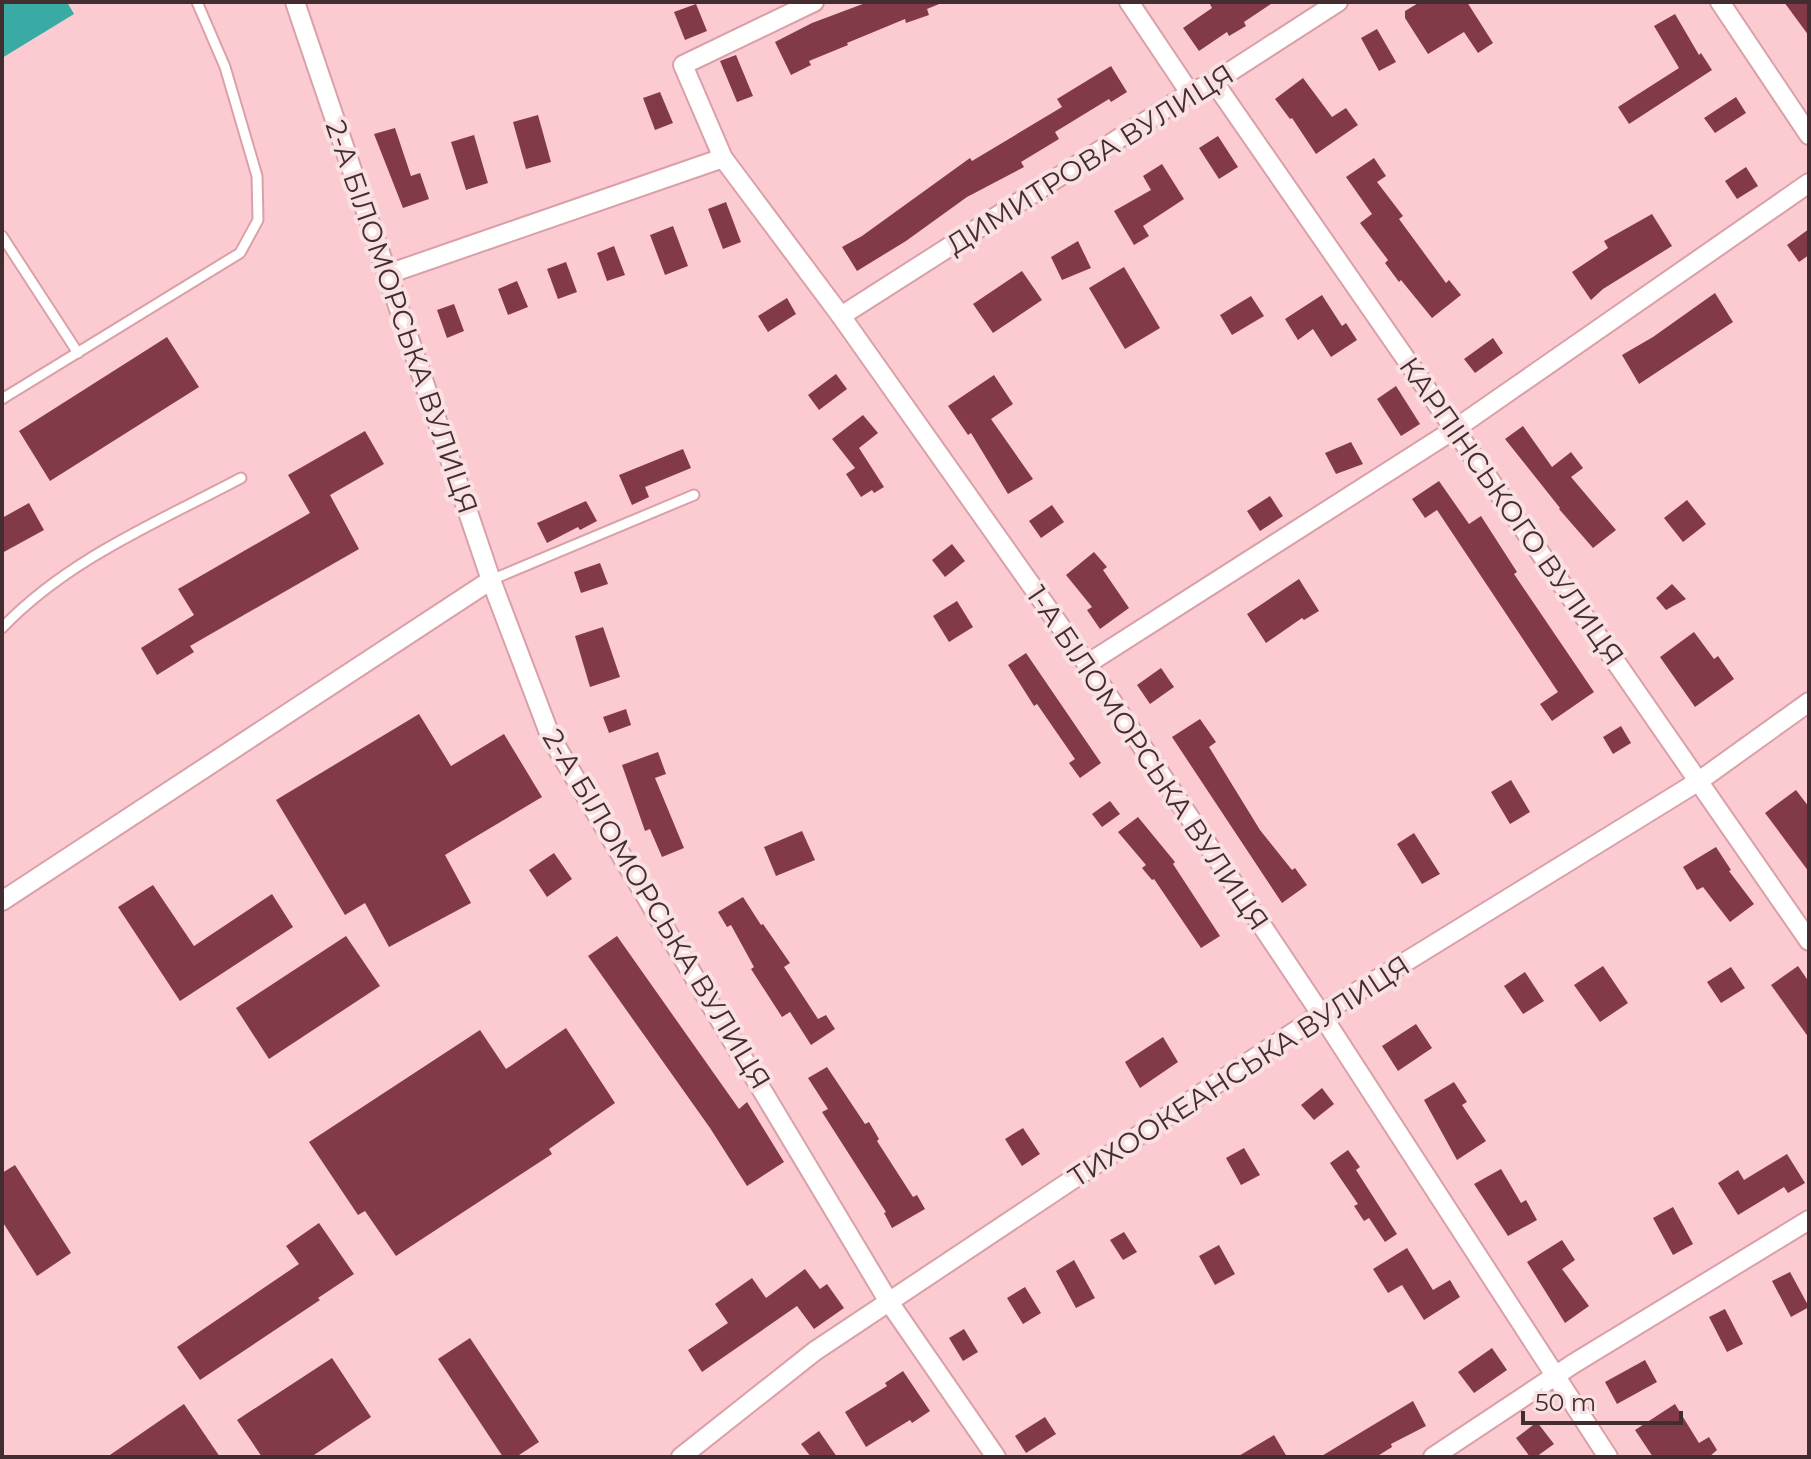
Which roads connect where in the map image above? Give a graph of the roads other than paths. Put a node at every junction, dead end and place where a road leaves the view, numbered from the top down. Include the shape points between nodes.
1 (197, 2) edge
2 (295, 2) edge
3 (814, 2) edge
4 (1129, 2) edge
5 (1338, 2) edge
6 (1720, 2) edge
7 (1214, 82) junction
8 (1190, 93) junction
9 (1809, 135) edge
10 (723, 158) junction
11 (1809, 183) edge
12 (2, 236) edge
13 (388, 274) junction
14 (841, 316) junction
15 (78, 353) junction
16 (2, 399) edge
17 (1455, 429) junction
18 (241, 478) dead end
19 (694, 495) dead end
20 (491, 580) junction
21 (2, 628) edge
22 (1087, 664) junction
23 (1809, 702) edge
24 (1699, 781) junction
25 (2, 901) edge
26 (1809, 941) edge
27 (1321, 1014) junction
28 (1809, 1220) edge
29 (889, 1302) junction
30 (1555, 1376) junction
31 (681, 1457) edge
32 (996, 1457) edge
33 (1433, 1457) edge
34 (1608, 1457) edge

1 - 15 lane via 225,67 257,176 258,220 240,253
2 - 13 street, 2-А БІЛОМОРСЬКА ВУЛИЦЯ
3 - 10 street, 1-А БІЛОМОРСЬКА ВУЛИЦЯ via 683,65
4 - 8 street
5 - 7 street, ДИМИТРОВА ВУЛИЦЯ
6 - 9 street
7 - 8 street, ДИМИТРОВА ВУЛИЦЯ
7 - 17 street, КАРПІНСЬКОГО ВУЛИЦЯ
8 - 14 street, ДИМИТРОВА ВУЛИЦЯ
10 - 13 street
10 - 14 street, 1-А БІЛОМОРСЬКА ВУЛИЦЯ
11 - 17 street
12 - 15 lane
13 - 20 street, 2-А БІЛОМОРСЬКА ВУЛИЦЯ
14 - 22 street, 1-А БІЛОМОРСЬКА ВУЛИЦЯ
15 - 16 lane
17 - 22 street
17 - 24 street, КАРПІНСЬКОГО ВУЛИЦЯ
18 - 21 lane via 88,558
19 - 20 lane
20 - 25 street
20 - 29 street, 2-А БІЛОМОРСЬКА ВУЛИЦЯ via 551,738
22 - 27 street, 1-А БІЛОМОРСЬКА ВУЛИЦЯ
23 - 24 street, ТИХООКЕАНСЬКА ВУЛИЦЯ
24 - 26 street, КАРПІНСЬКОГО ВУЛИЦЯ
24 - 27 street, ТИХООКЕАНСЬКА ВУЛИЦЯ
27 - 29 street, ТИХООКЕАНСЬКА ВУЛИЦЯ
27 - 30 street, 1-А БІЛОМОРСЬКА ВУЛИЦЯ
28 - 30 street
29 - 31 street, ТИХООКЕАНСЬКА ВУЛИЦЯ via 815,1351
29 - 32 street, 2-А БІЛОМОРСЬКА ВУЛИЦЯ
30 - 33 street
30 - 34 street, 1-А БІЛОМОРСЬКА ВУЛИЦЯ

